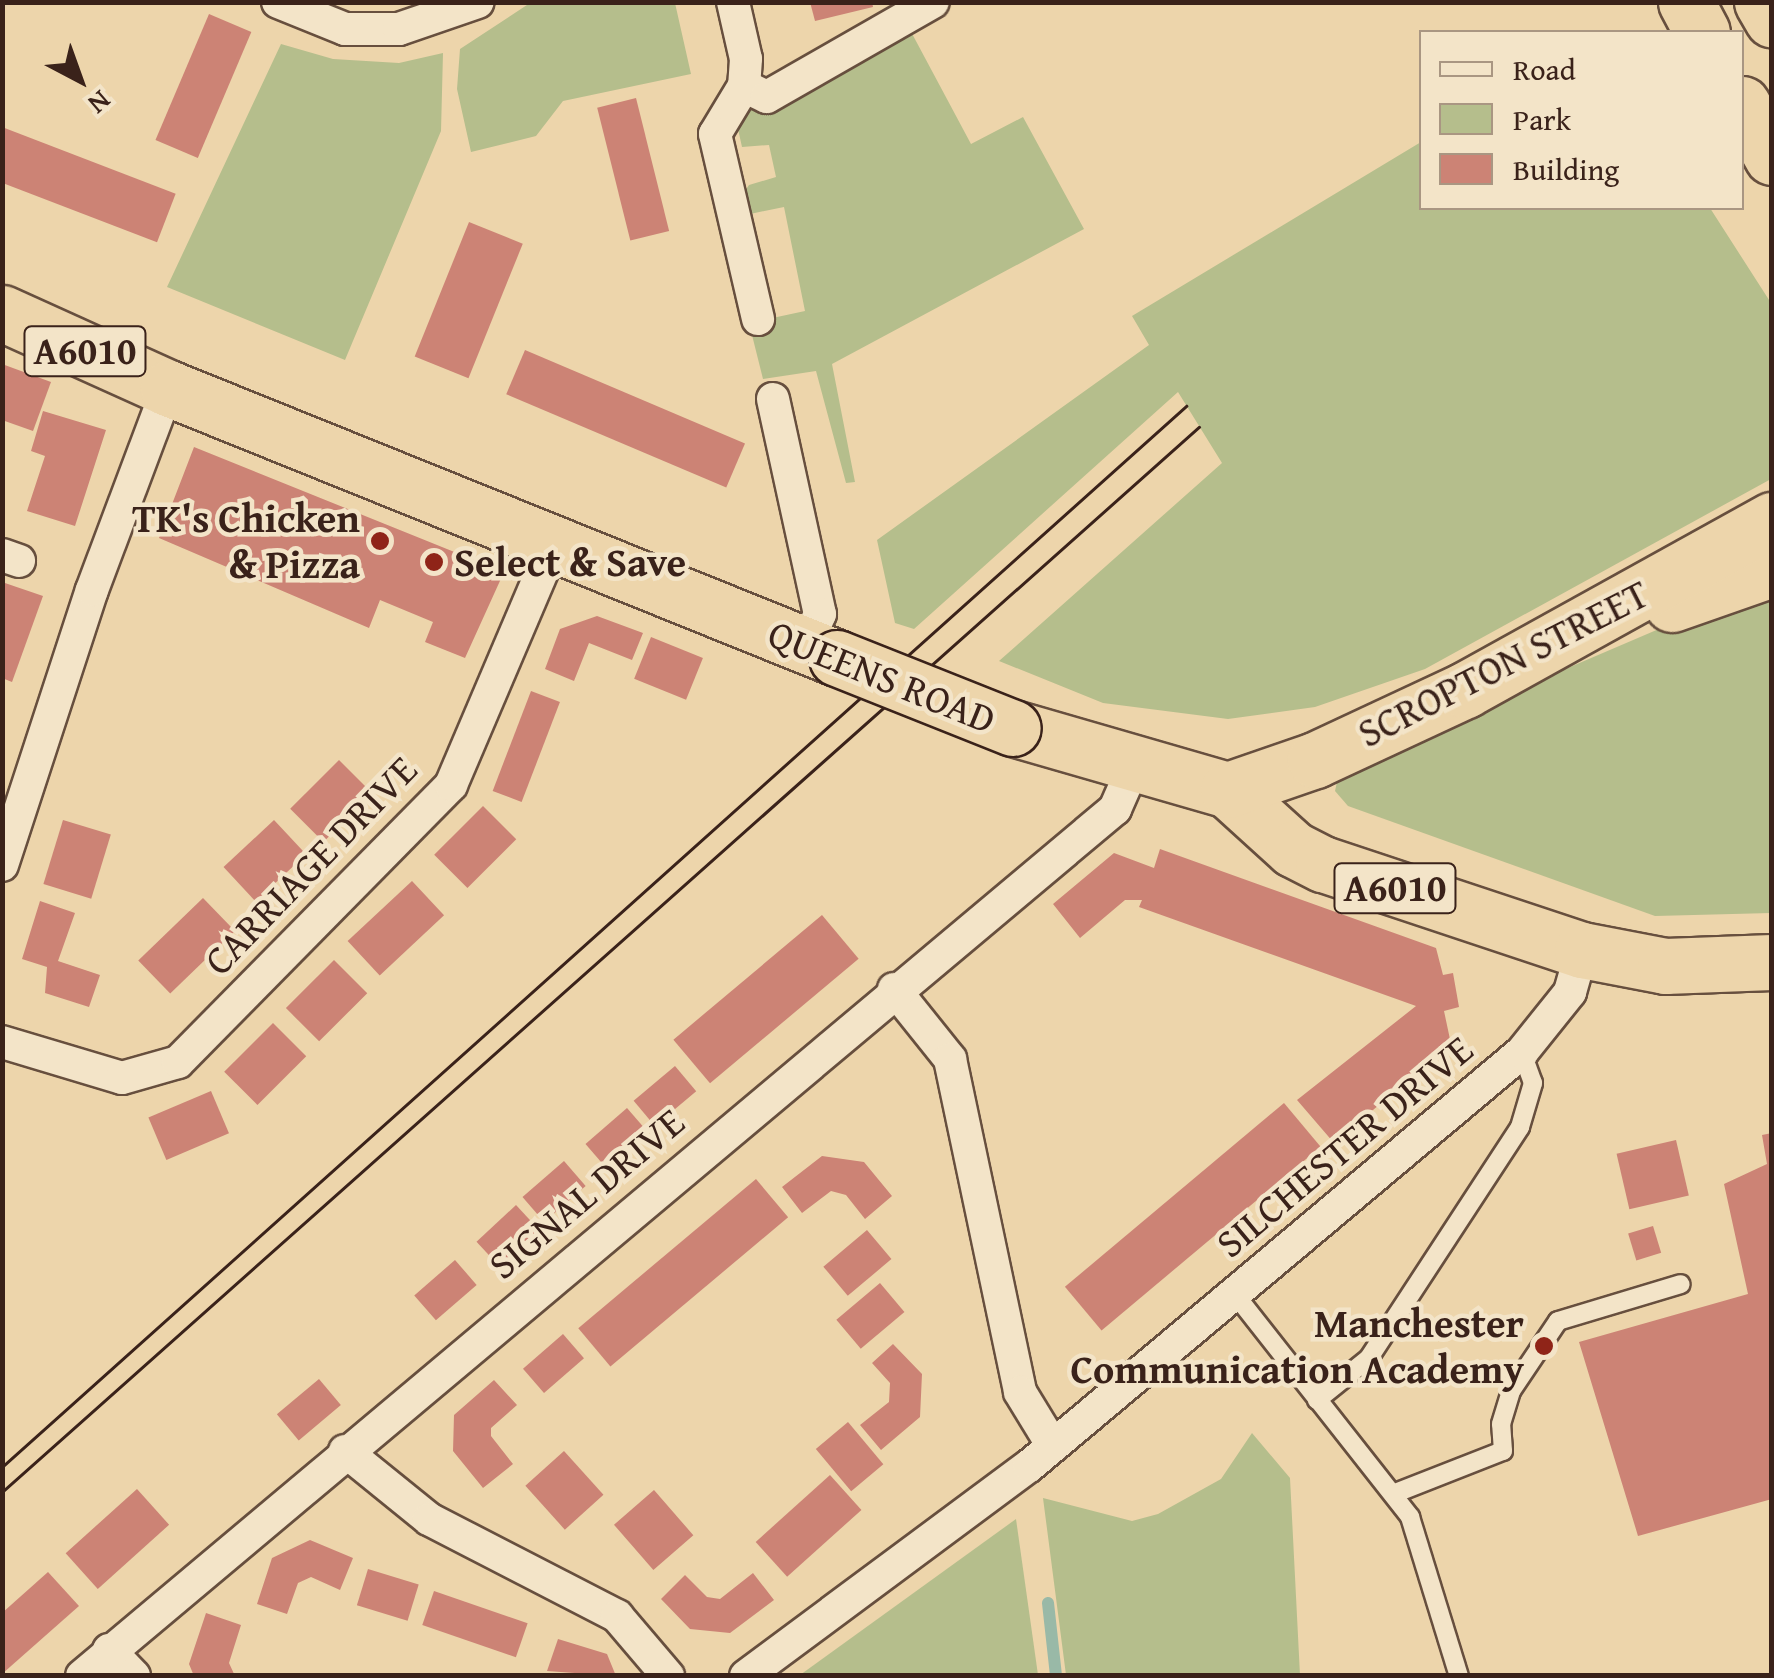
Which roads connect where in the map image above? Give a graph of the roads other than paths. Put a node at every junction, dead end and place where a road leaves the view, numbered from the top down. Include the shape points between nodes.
1 (278, 2) edge
2 (478, 2) edge
3 (733, 2) edge
4 (934, 2) edge
5 (1686, 2) edge
6 (1762, 2) edge
7 (1772, 18) edge
8 (1701, 30) edge
9 (744, 86) junction
10 (1744, 108) edge
11 (1772, 158) edge
12 (2, 314) edge
13 (758, 320) dead end
14 (168, 388) junction
15 (773, 398) dead end
16 (1772, 520) edge
17 (554, 543) junction
18 (1772, 569) edge
19 (1537, 650) junction
20 (821, 652) junction
21 (1133, 768) junction
22 (1228, 790) junction
23 (2, 865) edge
24 (1582, 950) junction
25 (1772, 962) edge
26 (894, 990) junction
27 (2, 1042) edge
28 (1522, 1052) junction
29 (1681, 1284) dead end
30 (1234, 1293) junction
31 (1317, 1400) junction
32 (1054, 1446) junction
33 (345, 1451) junction
34 (1393, 1494) junction
35 (109, 1650) junction
36 (82, 1676) edge
37 (134, 1676) edge
38 (668, 1676) edge
39 (746, 1676) edge
40 (1459, 1676) edge

1 - 2 street via 346,29 399,29
3 - 9 street via 746,60
4 - 9 street via 767,97
5 - 8 highway
6 - 7 highway
9 - 13 street via 714,134
10 - 11 highway
12 - 14 highway, QUEENS ROAD / A6010
14 - 17 highway, QUEENS ROAD / A6010
14 - 23 street via 92,590
15 - 20 street via 820,614
16 - 19 highway, SCROPTON STREET
17 - 20 highway, QUEENS ROAD / A6010
17 - 27 street, CARRIAGE DRIVE via 451,786 178,1062 122,1078
18 - 19 highway
19 - 22 highway, SCROPTON STREET via 1315,760
20 - 21 highway, QUEENS ROAD / A6010, bridge
21 - 22 highway, QUEENS ROAD / A6010
21 - 26 street, SIGNAL DRIVE via 1115,809
22 - 24 highway, QUEENS ROAD / A6010 via 1293,848 1323,864
24 - 25 highway, QUEENS ROAD / A6010 via 1666,966
24 - 28 street, SILCHESTER DRIVE via 1570,992
26 - 32 street via 950,1059 1020,1392
26 - 33 street, SIGNAL DRIVE
28 - 30 street, SILCHESTER DRIVE
28 - 31 lane via 1533,1083 1520,1127 1369,1358
29 - 34 lane via 1558,1322 1511,1391 1501,1424 1503,1451
30 - 31 lane
30 - 32 street, SILCHESTER DRIVE
31 - 34 lane
32 - 39 street, SILCHESTER DRIVE
33 - 35 street, SIGNAL DRIVE
33 - 38 street via 429,1519 617,1616
34 - 40 lane via 1425,1552
35 - 36 street, SIGNAL DRIVE
35 - 37 street

